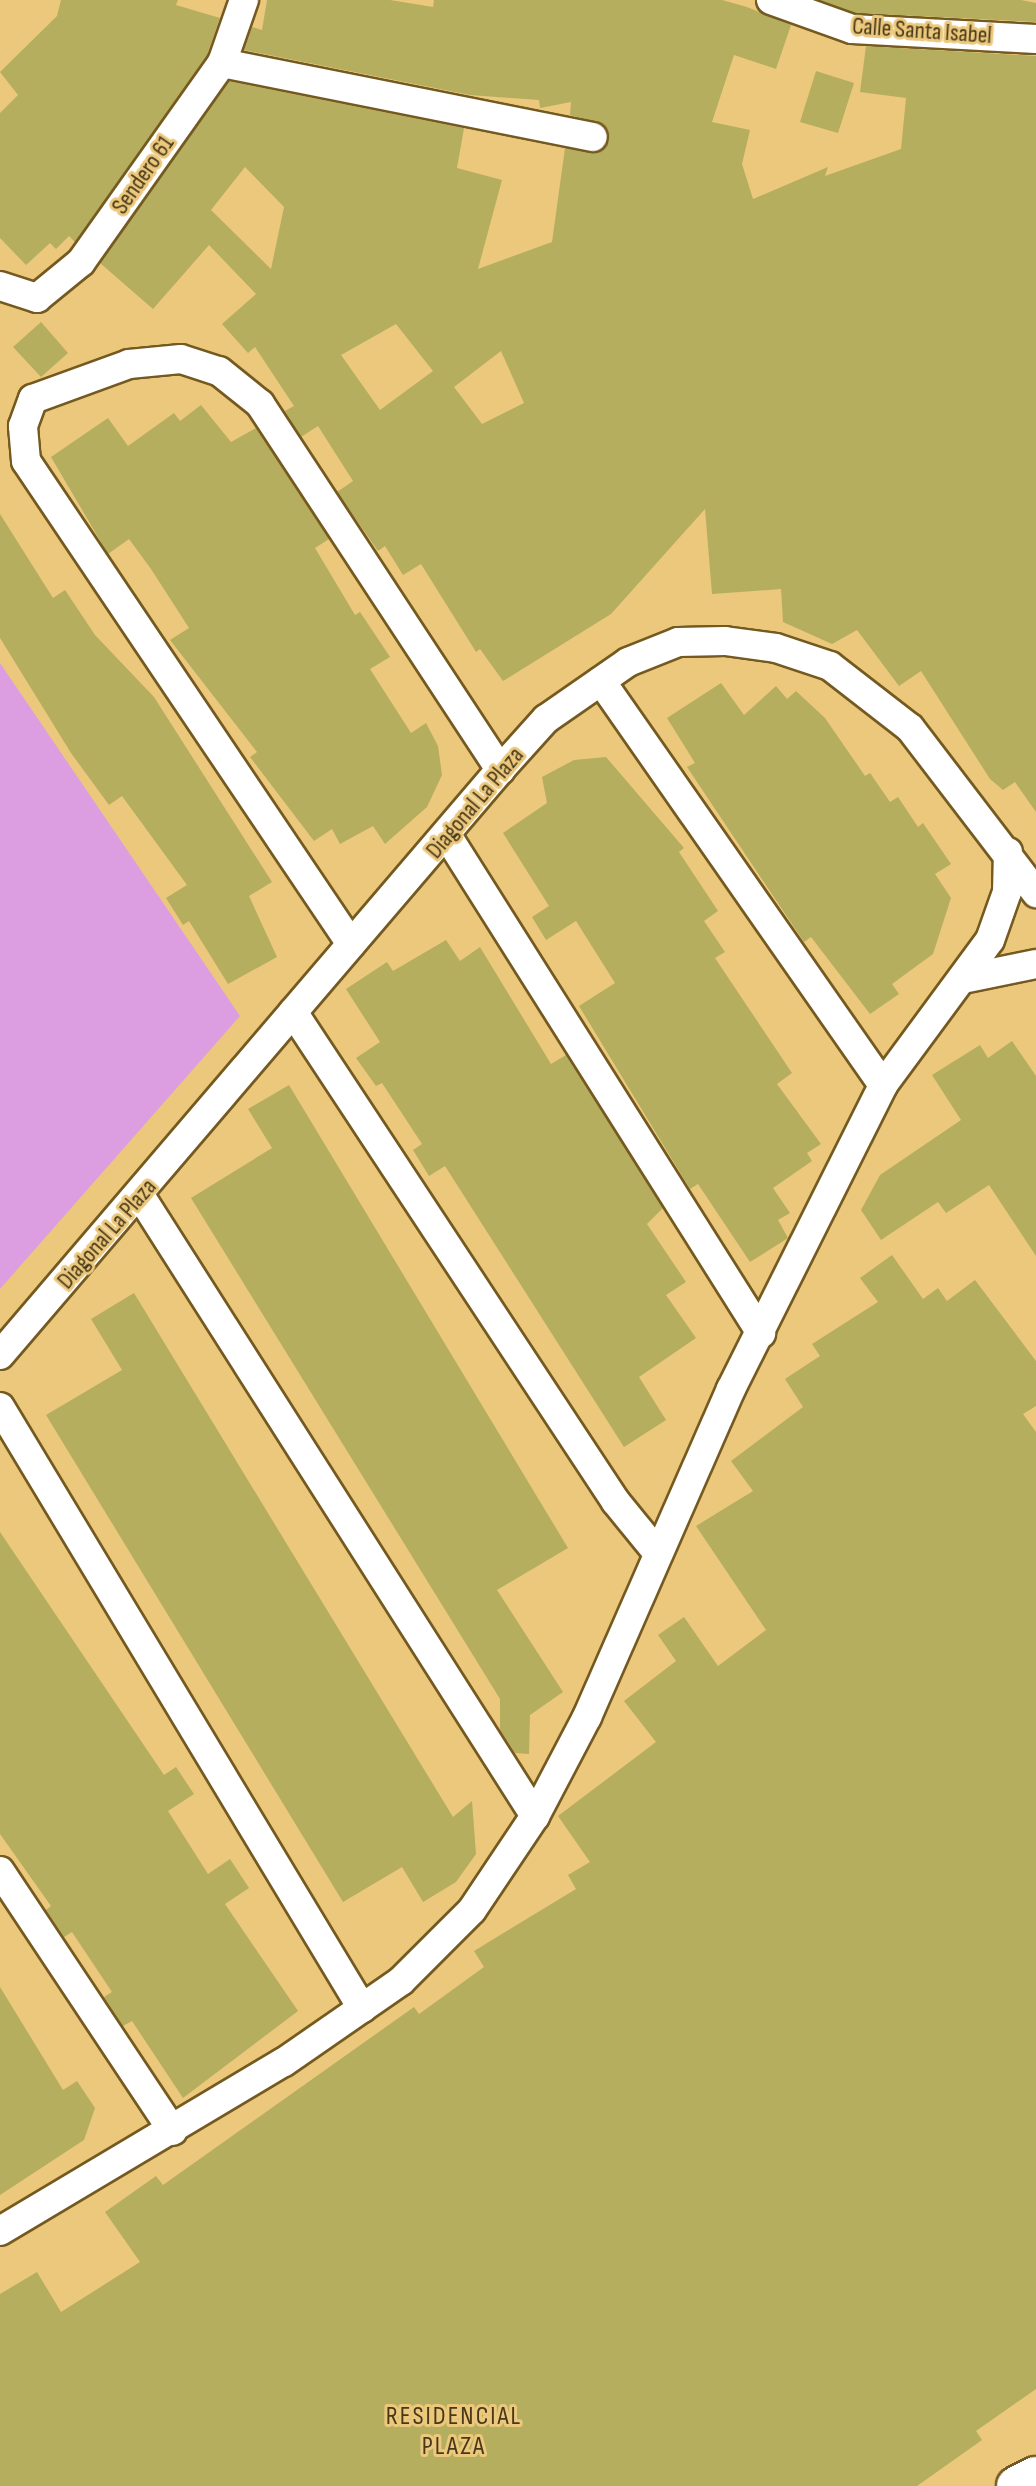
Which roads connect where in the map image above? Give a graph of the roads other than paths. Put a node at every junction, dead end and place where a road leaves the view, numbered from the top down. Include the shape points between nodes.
1 (244, 0) edge
2 (771, 0) edge
3 (1036, 39) edge
4 (222, 63) junction
5 (593, 137) dead end
6 (0, 286) edge
7 (601, 681) junction
8 (500, 770) junction
9 (448, 837) junction
10 (1008, 852) junction
11 (1036, 893) edge
12 (351, 944) junction
13 (1036, 964) edge
14 (968, 978) junction
15 (293, 1012) junction
16 (883, 1085) junction
17 (141, 1196) junction
18 (761, 1333) junction
19 (0, 1354) edge
20 (0, 1407) edge
21 (656, 1551) junction
22 (535, 1816) junction
23 (0, 1871) edge
24 (362, 2008) junction
25 (173, 2132) junction
26 (0, 2231) edge
27 (1036, 2476) edge
28 (1016, 2486) edge

1 - 4 street, Sendero 61
2 - 3 street, Calle Santa Isabel via 852,29
4 - 5 street
4 - 6 street, Sendero 61 via 81,262 37,298
7 - 8 street, Diagonal La Plaza via 546,719
7 - 10 street, Diagonal La Plaza via 678,642 776,648 830,666 897,714
7 - 16 street
8 - 9 street, Diagonal La Plaza
8 - 12 street via 260,404 219,371 181,359 129,364 33,399 23,426 26,461
9 - 12 street, Diagonal La Plaza
9 - 18 street
10 - 11 street, Diagonal La Plaza
10 - 14 street via 1007,892
12 - 15 street, Diagonal La Plaza
13 - 14 street
14 - 16 street via 941,1005
15 - 17 street, Diagonal La Plaza
15 - 21 street via 616,1502
16 - 18 street
17 - 19 street, Diagonal La Plaza
17 - 22 street
18 - 21 street
20 - 24 street
21 - 22 street via 587,1717
22 - 24 street via 439,1949
23 - 25 street
24 - 25 street
25 - 26 street
27 - 28 street

